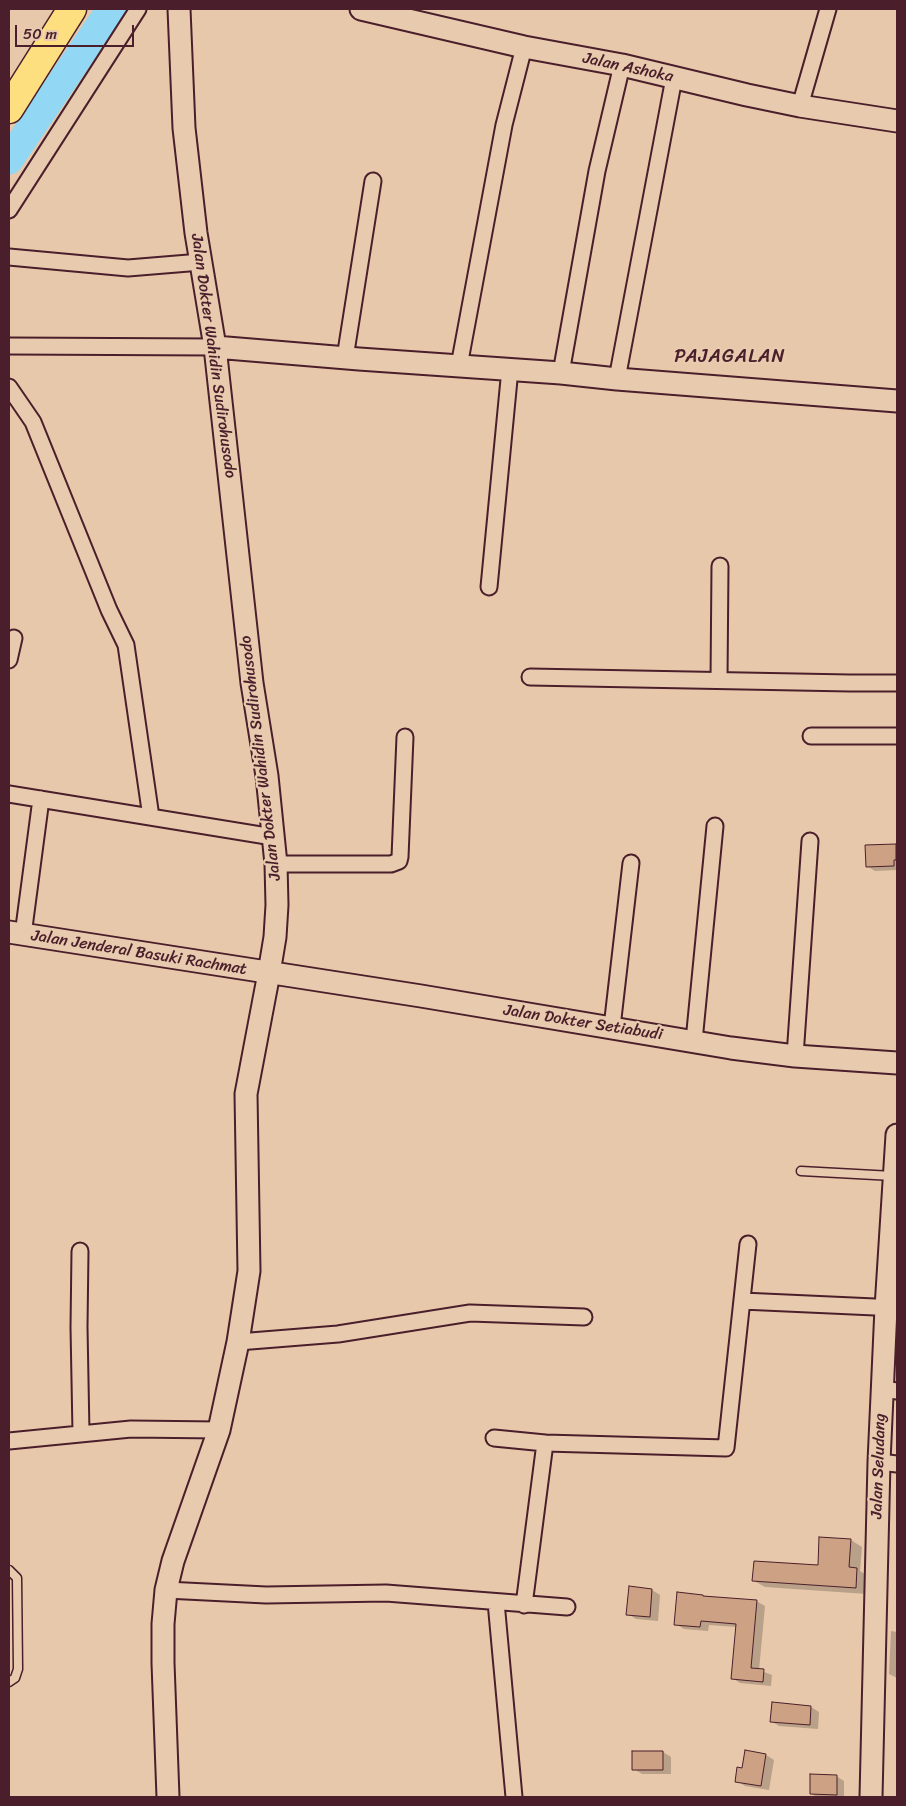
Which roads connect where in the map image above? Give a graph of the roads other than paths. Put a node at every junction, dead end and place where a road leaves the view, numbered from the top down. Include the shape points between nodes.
1 (72, 9) edge
2 (138, 9) edge
3 (179, 9) edge
4 (361, 9) edge
5 (828, 9) edge
6 (524, 47) junction
7 (622, 65) junction
8 (674, 78) junction
9 (800, 106) junction
10 (9, 109) edge
11 (897, 121) edge
12 (373, 181) dead end
13 (9, 210) edge
14 (9, 257) edge
15 (201, 262) junction
16 (9, 346) edge
17 (215, 347) junction
18 (345, 358) junction
19 (459, 366) junction
20 (510, 369) junction
21 (561, 372) junction
22 (617, 379) junction
23 (9, 387) edge
24 (897, 401) edge
25 (720, 566) dead end
26 (489, 587) dead end
27 (14, 638) dead end
28 (9, 660) edge
29 (530, 677) dead end
30 (719, 680) junction
31 (897, 683) edge
32 (811, 736) dead end
33 (897, 736) edge
34 (405, 737) dead end
35 (9, 794) edge
36 (41, 798) junction
37 (151, 817) junction
38 (715, 826) dead end
39 (272, 837) junction
40 (810, 841) dead end
41 (631, 863) dead end
42 (276, 864) junction
43 (16, 933) edge
44 (269, 973) junction
45 (612, 1027) junction
46 (694, 1041) junction
47 (795, 1056) junction
48 (897, 1063) edge
49 (897, 1135) edge
50 (801, 1171) dead end
51 (894, 1176) junction
52 (748, 1244) dead end
53 (80, 1251) dead end
54 (742, 1301) junction
55 (891, 1308) edge
56 (584, 1318) dead end
57 (238, 1342) junction
58 (890, 1390) edge
59 (219, 1430) junction
60 (82, 1433) junction
61 (494, 1438) dead end
62 (9, 1441) edge
63 (545, 1443) junction
64 (888, 1463) edge
65 (9, 1570) edge
66 (166, 1590) junction
67 (496, 1602) junction
68 (524, 1605) junction
69 (567, 1607) dead end
70 (9, 1682) edge
71 (168, 1797) edge
72 (514, 1797) edge
73 (872, 1797) edge

1 - 10 highway
2 - 13 street
3 - 15 street, Jalan Dokter Wahidin Sudirohusodo via 184,128
4 - 6 street, Jalan Ashoka
5 - 9 street
6 - 7 street, Jalan Ashoka
6 - 19 street via 504,125
7 - 8 street, Jalan Ashoka
7 - 21 street via 597,171
8 - 9 street, Jalan Ashoka
8 - 22 street
9 - 11 street, Jalan Ashoka
12 - 18 street
14 - 15 street via 128,268
15 - 17 street, Jalan Dokter Wahidin Sudirohusodo
16 - 17 street
17 - 18 street
17 - 39 street, Jalan Dokter Wahidin Sudirohusodo
18 - 19 street
19 - 20 street
20 - 21 street
20 - 26 street
21 - 22 street
22 - 24 street
23 - 37 street via 33,422 126,645
25 - 30 street
27 - 28 street
29 - 30 street
30 - 31 street
32 - 33 street
34 - 42 street via 399,861 391,864
35 - 36 street
36 - 37 street
36 - 43 street
37 - 39 street
38 - 46 street
39 - 42 street, Jalan Dokter Wahidin Sudirohusodo
40 - 47 street
41 - 45 street
42 - 44 street, Jalan Dokter Wahidin Sudirohusodo via 275,937
43 - 44 street, Jalan Jenderal Basuki Rachmat
44 - 45 street, Jalan Dokter Setiabudi
44 - 57 street, Jalan Dokter Wahidin Sudirohusodo via 246,1094 249,1271
45 - 46 street, Jalan Dokter Setiabudi
46 - 47 street, Jalan Dokter Setiabudi
47 - 48 street, Jalan Dokter Setiabudi
49 - 51 street, Jalan Seludang
50 - 51 lane
51 - 55 street, Jalan Seludang
52 - 54 street
53 - 60 street
54 - 55 street
54 - 63 street via 726,1448
55 - 58 street, Jalan Seludang
56 - 57 street via 470,1313 338,1334
57 - 59 street, Jalan Dokter Wahidin Sudirohusodo
58 - 64 street, Jalan Seludang
59 - 60 street via 131,1429
59 - 66 street, Jalan Dokter Wahidin Sudirohusodo
60 - 62 street
61 - 63 street
63 - 68 street
64 - 73 street, Jalan Seludang
65 - 70 lane via 17,1578 18,1669 15,1678
66 - 67 street via 266,1595 386,1593
66 - 71 street, Jalan Dokter Wahidin Sudirohusodo via 163,1663
67 - 68 street
67 - 72 street
68 - 69 street

